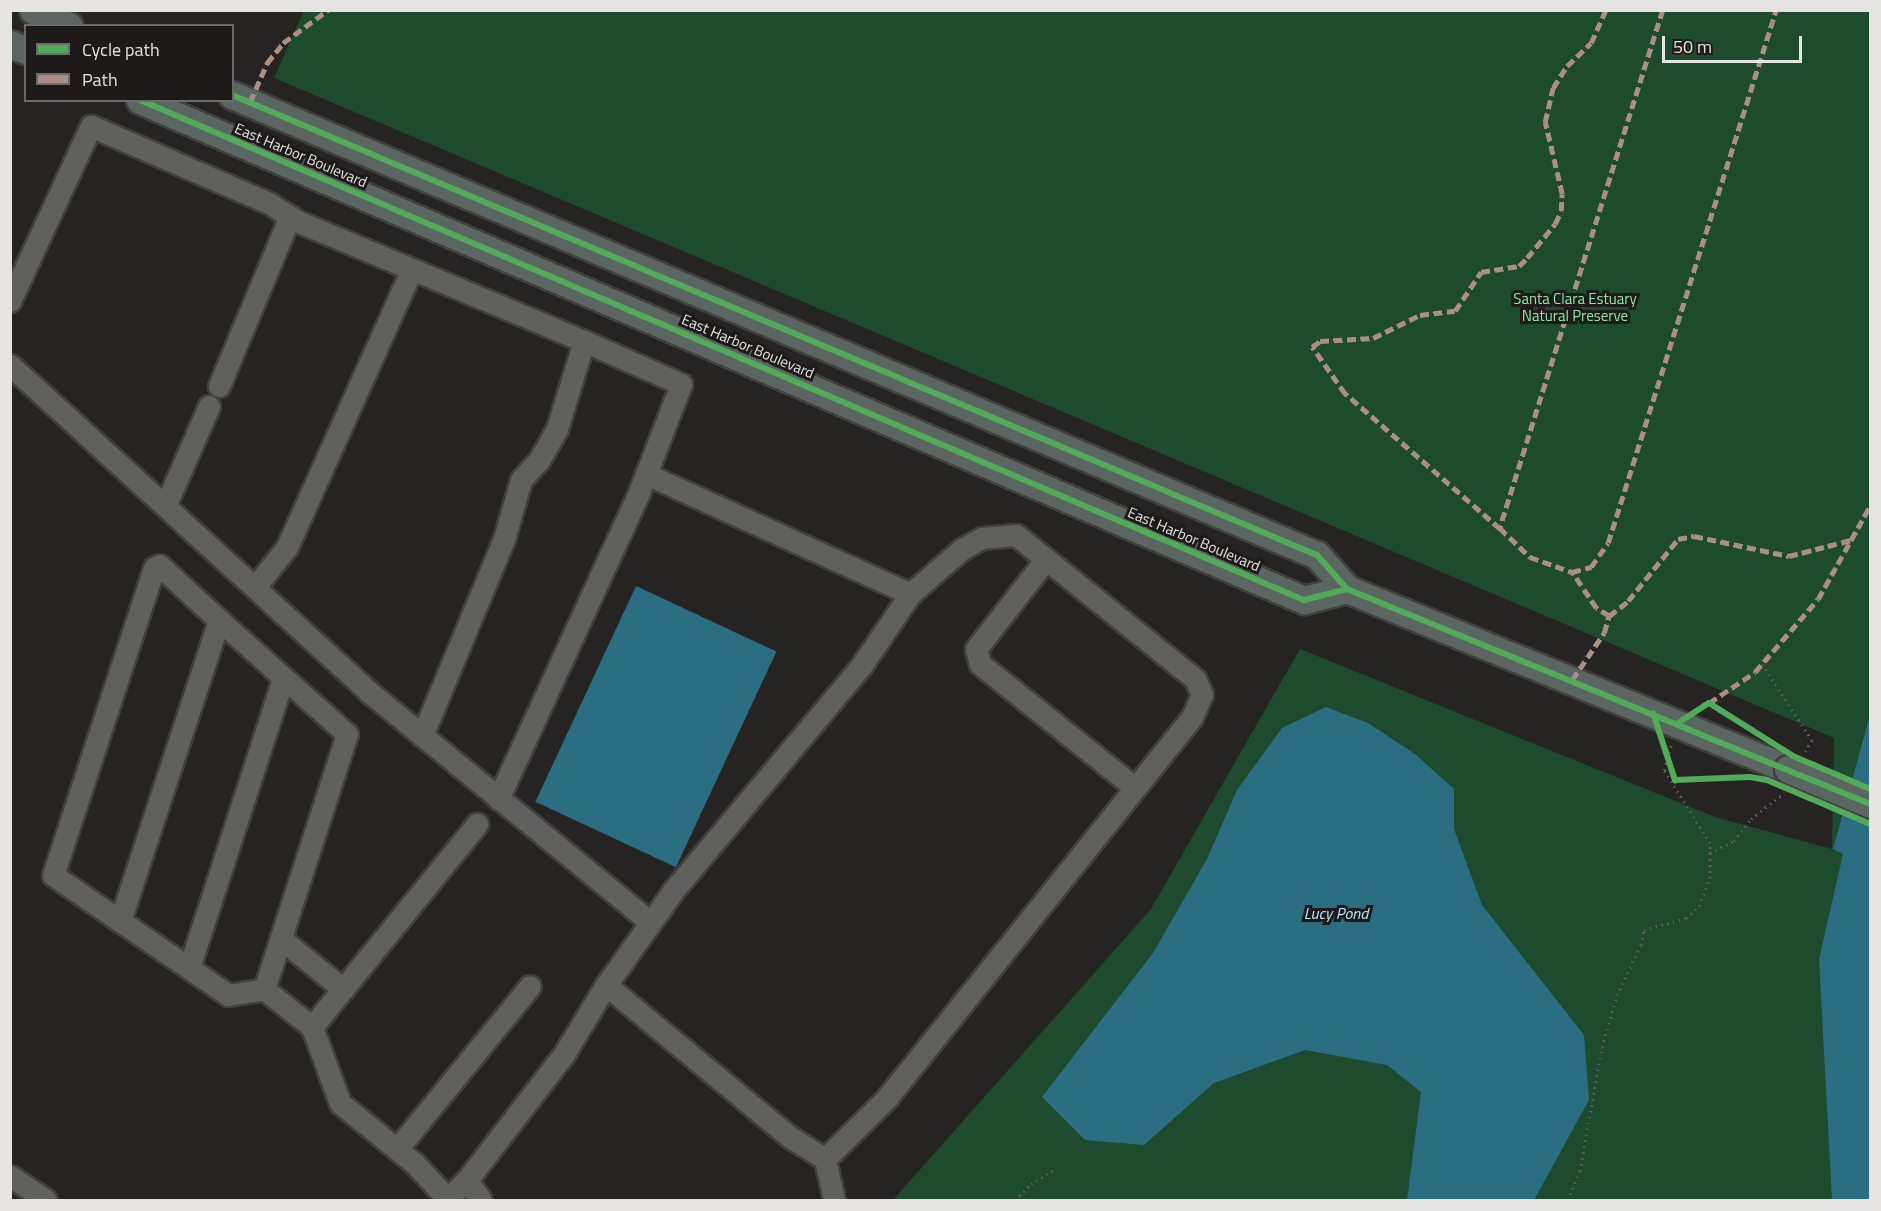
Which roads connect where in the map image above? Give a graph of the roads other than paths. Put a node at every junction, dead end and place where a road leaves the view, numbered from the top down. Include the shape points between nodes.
1 (33, 10) edge
2 (64, 24) edge
3 (234, 96) edge
4 (145, 102) edge
5 (290, 216) junction
6 (411, 270) junction
7 (10, 301) edge
8 (584, 341) junction
9 (10, 365) edge
10 (219, 386) dead end
11 (209, 406) dead end
12 (646, 474) junction
13 (166, 504) junction
14 (1046, 559) junction
15 (255, 587) junction
16 (1347, 589) junction
17 (910, 594) junction
18 (219, 620) junction
19 (284, 678) junction
20 (422, 736) junction
21 (1134, 787) junction
22 (498, 799) junction
23 (1870, 804) edge
24 (477, 825) dead end
25 (120, 921) junction
26 (650, 922) junction
27 (280, 939) junction
28 (189, 968) junction
29 (606, 985) junction
30 (530, 986) dead end
31 (343, 988) junction
32 (264, 989) junction
33 (312, 1027) junction
34 (397, 1149) junction
35 (825, 1159) junction
36 (10, 1176) edge
37 (468, 1180) junction
38 (447, 1199) edge
39 (45, 1200) edge
40 (481, 1200) edge
41 (834, 1200) edge

1 - 2 main road
3 - 16 main road, East Harbor Boulevard via 1317,555
4 - 16 main road, East Harbor Boulevard via 1304,600
5 - 6 street
5 - 7 street via 91,126
5 - 10 street
6 - 8 street
6 - 15 street via 287,547
8 - 12 street via 681,384
8 - 20 street via 557,429 539,460 521,480 504,538
9 - 13 street
11 - 13 street
12 - 17 street
12 - 22 street
13 - 15 street
14 - 17 street via 1016,535 982,538 962,549
14 - 21 street via 1196,679 1202,694 1192,717
14 - 21 street via 976,649 980,664
15 - 20 street
16 - 23 main road, East Harbor Boulevard, bridge
17 - 26 street via 862,665
18 - 19 street
18 - 25 street
18 - 25 street via 159,565 154,568 53,875
19 - 27 street via 347,734
19 - 28 street
20 - 22 street
21 - 35 street via 888,1097
22 - 26 street
24 - 31 street
25 - 28 street
26 - 29 street
27 - 31 street
27 - 32 street
28 - 32 street via 228,995
29 - 35 street via 790,1137
29 - 37 street via 564,1054
30 - 34 street
31 - 33 street
32 - 33 street
33 - 34 street via 340,1103
34 - 38 street
35 - 41 street
36 - 39 street
37 - 38 street
37 - 40 street

